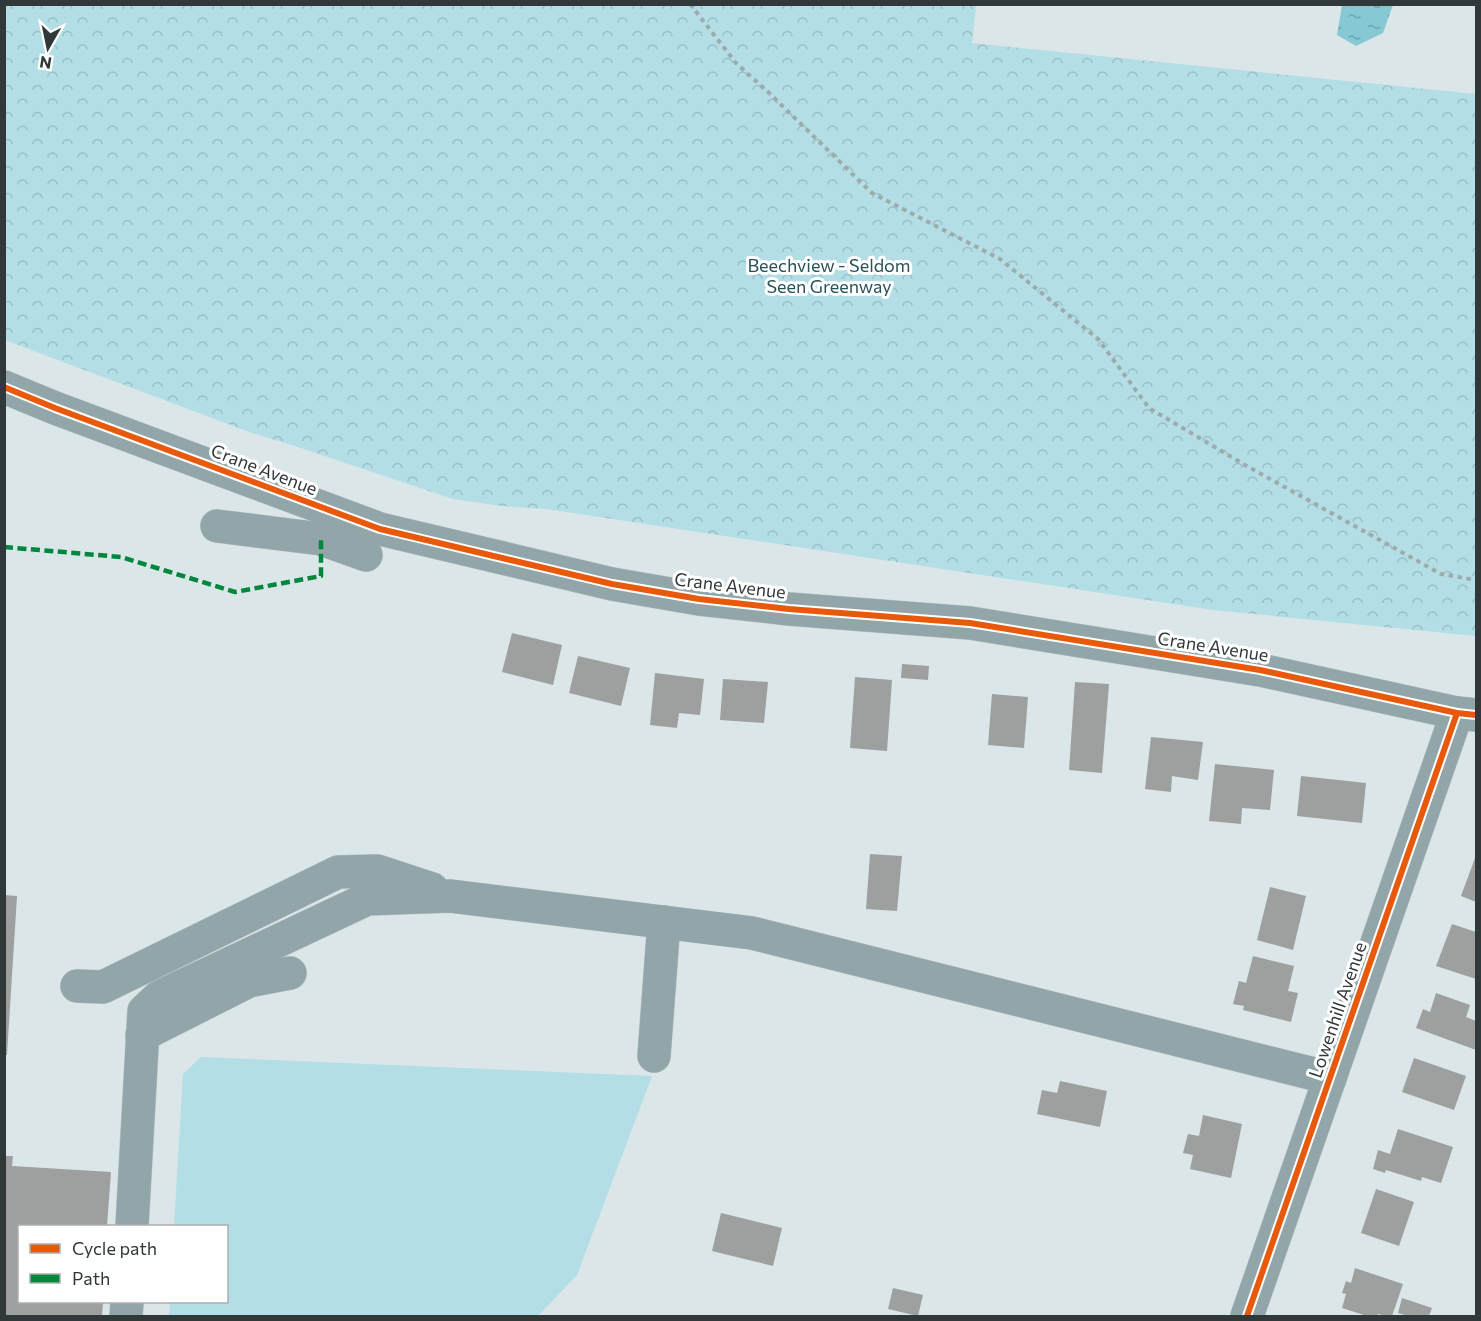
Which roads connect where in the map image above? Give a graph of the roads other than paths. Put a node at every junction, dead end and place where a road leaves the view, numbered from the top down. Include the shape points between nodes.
1 (4, 387) edge
2 (217, 526) dead end
3 (366, 555) dead end
4 (1467, 714) edge
5 (450, 896) junction
6 (664, 922) junction
7 (290, 973) dead end
8 (77, 986) dead end
9 (142, 1035) junction
10 (654, 1056) dead end
11 (1330, 1078) junction
12 (132, 1225) edge
13 (1247, 1317) edge

1 - 4 street, Crane Avenue via 380,529 612,584 789,609 970,623 1260,670
2 - 3 street via 321,538
4 - 11 street, Lowenhill Avenue
5 - 6 street
5 - 8 street via 377,871 338,872 103,987
5 - 9 street via 367,899 159,998 144,1011
6 - 10 street
6 - 11 street via 752,933
7 - 9 street via 249,981
9 - 12 street
11 - 13 street, Lowenhill Avenue

